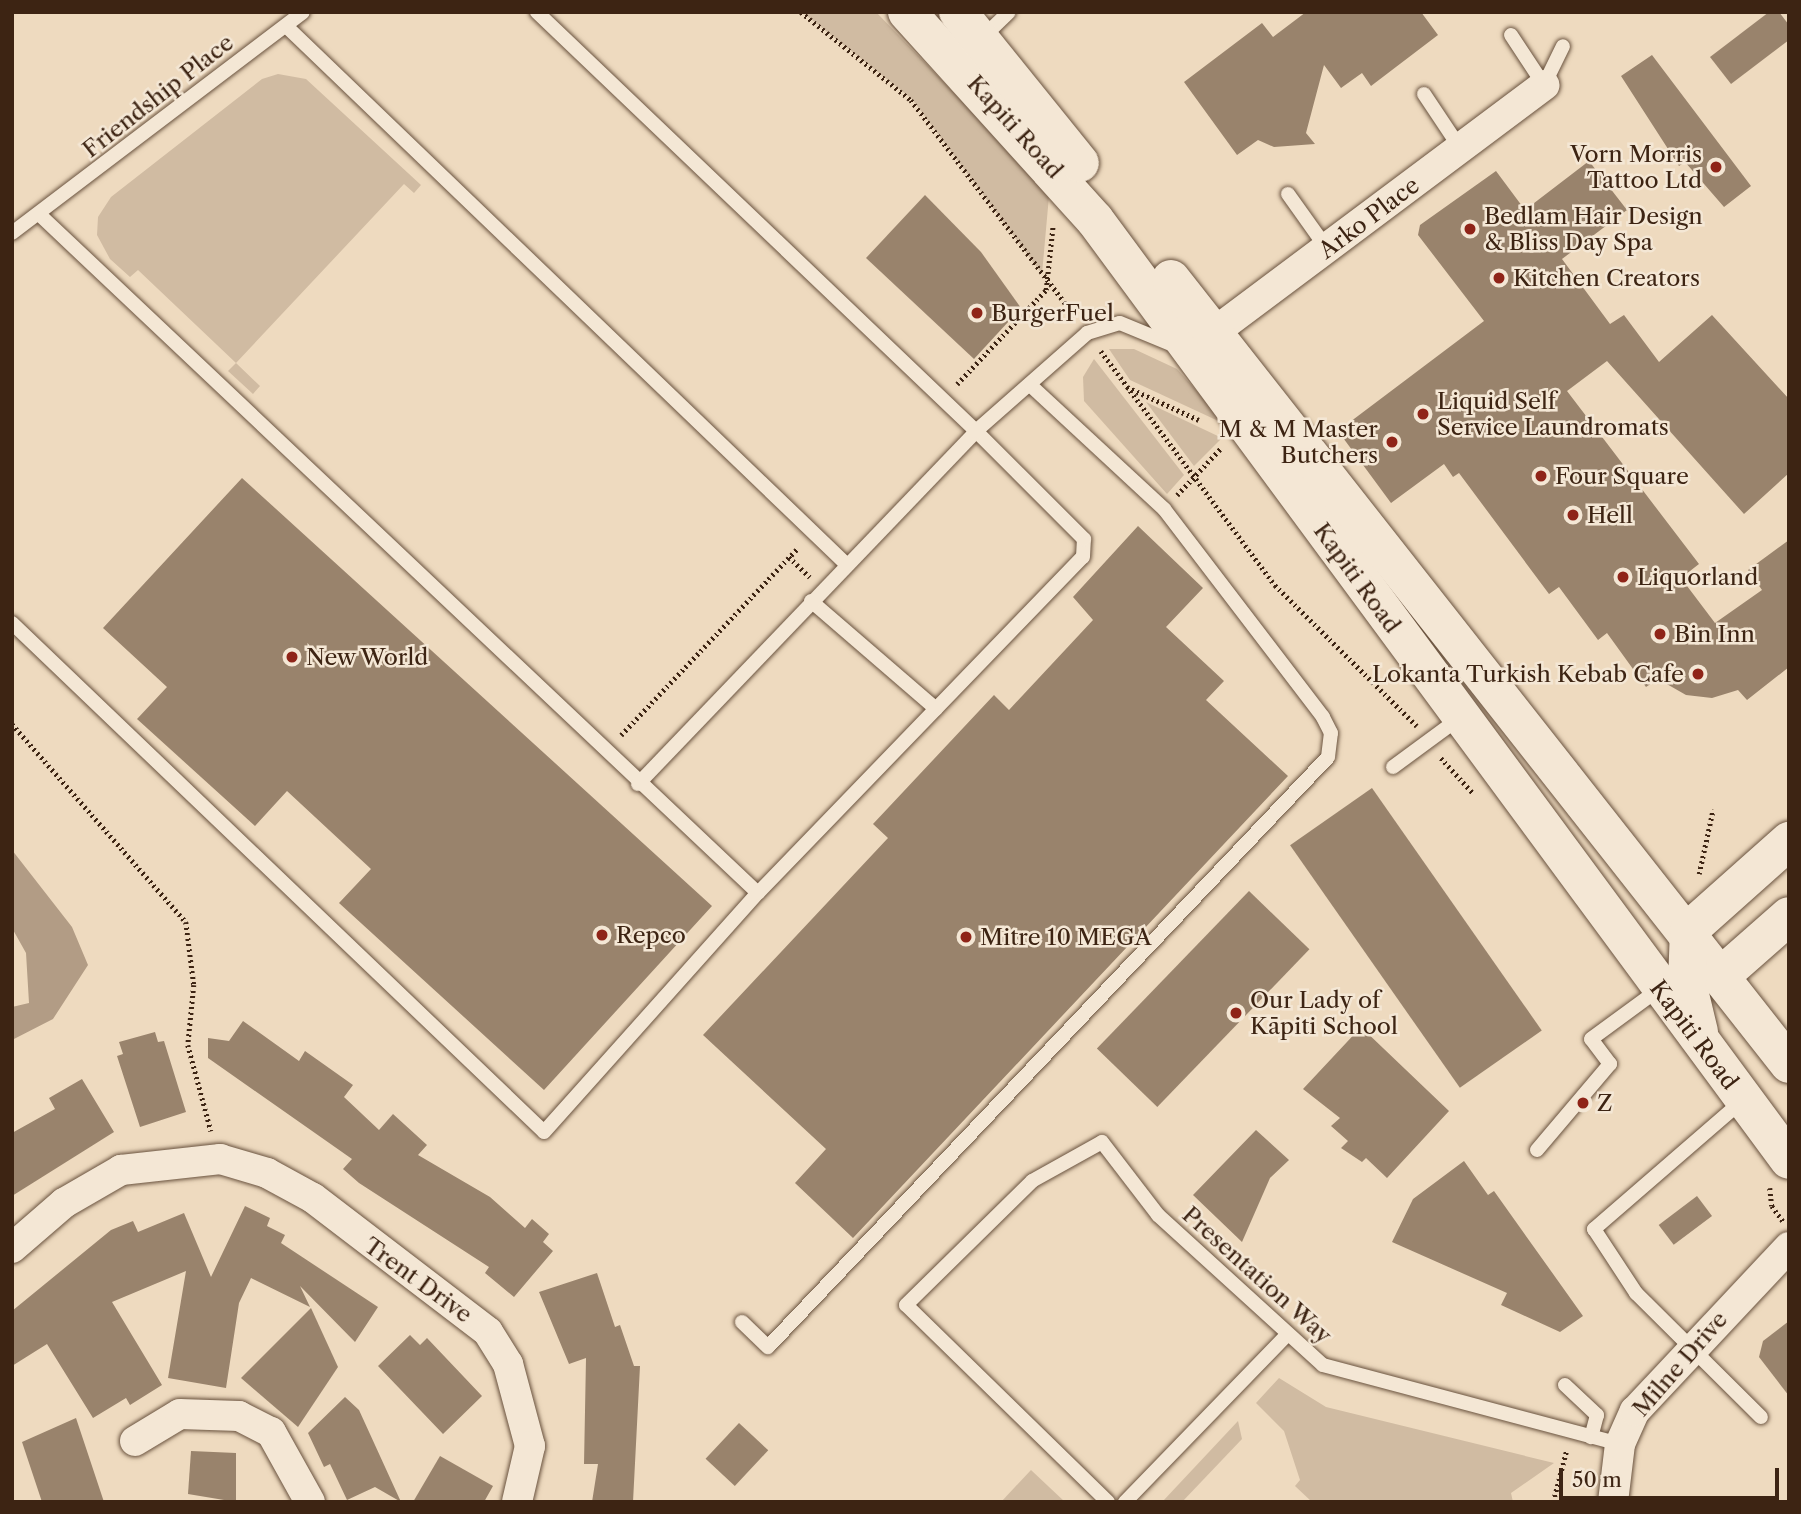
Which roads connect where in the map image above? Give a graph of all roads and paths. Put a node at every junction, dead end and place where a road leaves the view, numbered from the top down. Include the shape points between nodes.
1 (303, 12) edge
2 (537, 12) edge
3 (801, 12) edge
4 (907, 12) edge
5 (1009, 12) edge
6 (970, 25) edge
7 (286, 26) junction
8 (1511, 34) dead end
9 (1563, 46) dead end
10 (1544, 85) junction
11 (1423, 94) dead end
12 (994, 103) junction
13 (1460, 148) junction
14 (1288, 194) dead end
15 (1054, 214) dead end
16 (41, 216) junction
17 (12, 233) edge
18 (1328, 250) junction
19 (1048, 281) junction
20 (1079, 322) dead end
21 (1203, 341) junction
22 (1101, 352) dead end
23 (1030, 384) junction
24 (1125, 386) junction
25 (943, 399) junction
26 (1209, 425) dead end
27 (976, 430) junction
28 (1225, 444) dead end
29 (1193, 476) junction
30 (1171, 501) dead end
31 (813, 532) junction
32 (847, 565) junction
33 (811, 601) junction
34 (12, 623) edge
35 (936, 709) junction
36 (1458, 719) junction
37 (12, 724) edge
38 (1428, 741) junction
39 (605, 752) junction
40 (1394, 767) dead end
41 (638, 783) junction
42 (1479, 798) dead end
43 (1713, 810) dead end
44 (1789, 841) edge
45 (1698, 878) dead end
46 (758, 893) junction
47 (1789, 916) edge
48 (1689, 930) junction
49 (1689, 978) junction
50 (1789, 1064) edge
51 (1743, 1100) junction
52 (1537, 1150) dead end
53 (220, 1158) junction
54 (1778, 1170) edge
55 (1775, 1210) dead end
56 (1789, 1247) edge
57 (12, 1248) edge
58 (742, 1322) dead end
59 (1286, 1336) junction
60 (1689, 1346) junction
61 (1565, 1385) dead end
62 (1761, 1416) dead end
63 (1572, 1432) junction
64 (1591, 1437) junction
65 (135, 1440) dead end
66 (1620, 1444) junction
67 (310, 1502) edge
68 (517, 1502) edge
69 (1108, 1502) edge
70 (1125, 1502) edge
71 (1553, 1502) edge
72 (1613, 1502) edge

1 - 7 lane, Friendship Place
2 - 25 lane
3 - 19 path via 911,100
4 - 12 main road, Kapiti Road
5 - 6 lane
6 - 12 main road
6 - 21 main road, Kapiti Road
7 - 16 lane, Friendship Place
7 - 31 lane
8 - 10 lane
9 - 10 lane
10 - 13 street, Arko Place
11 - 13 lane
12 - 21 main road, Kapiti Road
13 - 18 street, Arko Place
14 - 18 lane
15 - 19 path
16 - 17 lane, Friendship Place
16 - 39 lane
18 - 21 street, Arko Place
19 - 20 path
19 - 25 path
21 - 23 lane via 1176,349 1133,325 1106,323
21 - 36 main road, Kapiti Road
21 - 48 main road, Kapiti Road
22 - 24 path
23 - 27 lane
23 - 58 lane via 1164,509 1323,718 1331,733 1328,757 866,1251 768,1348
24 - 26 path
24 - 29 path
25 - 27 lane
27 - 32 lane
27 - 35 lane via 1084,539 1085,551
28 - 29 path
29 - 30 path
29 - 38 path via 1288,600 1398,702
31 - 32 lane
31 - 39 path
32 - 33 lane
33 - 35 lane
33 - 41 lane
34 - 46 lane via 544,1132
35 - 46 lane
36 - 38 lane
36 - 49 main road, Kapiti Road via 1612,928
37 - 53 path via 186,922 194,985 188,1045
38 - 40 lane
38 - 42 path
39 - 41 lane
41 - 46 lane
43 - 45 path
44 - 48 main road
47 - 49 main road
48 - 49 main road, Kapiti Road
49 - 50 main road, Kapiti Road
49 - 51 main road, Kapiti Road via 1711,1056
49 - 52 lane via 1591,1039 1610,1063
51 - 54 main road, Kapiti Road
51 - 60 lane via 1594,1228 1636,1293
53 - 57 street, Trent Drive via 121,1170 64,1203
53 - 68 street, Trent Drive via 267,1173 313,1198 488,1332 508,1364 530,1446
54 - 55 path
56 - 60 street, Milne Drive
59 - 63 lane, Presentation Way via 1323,1365 1354,1377
59 - 69 lane, Presentation Way via 1158,1215 1102,1142 1032,1181 906,1305
59 - 70 lane
60 - 62 lane
60 - 66 street, Milne Drive via 1635,1411
61 - 64 lane via 1597,1415
63 - 64 lane, Presentation Way
63 - 71 path
64 - 66 lane, Presentation Way
65 - 67 street via 180,1414 239,1416 271,1432
66 - 72 street, Milne Drive

